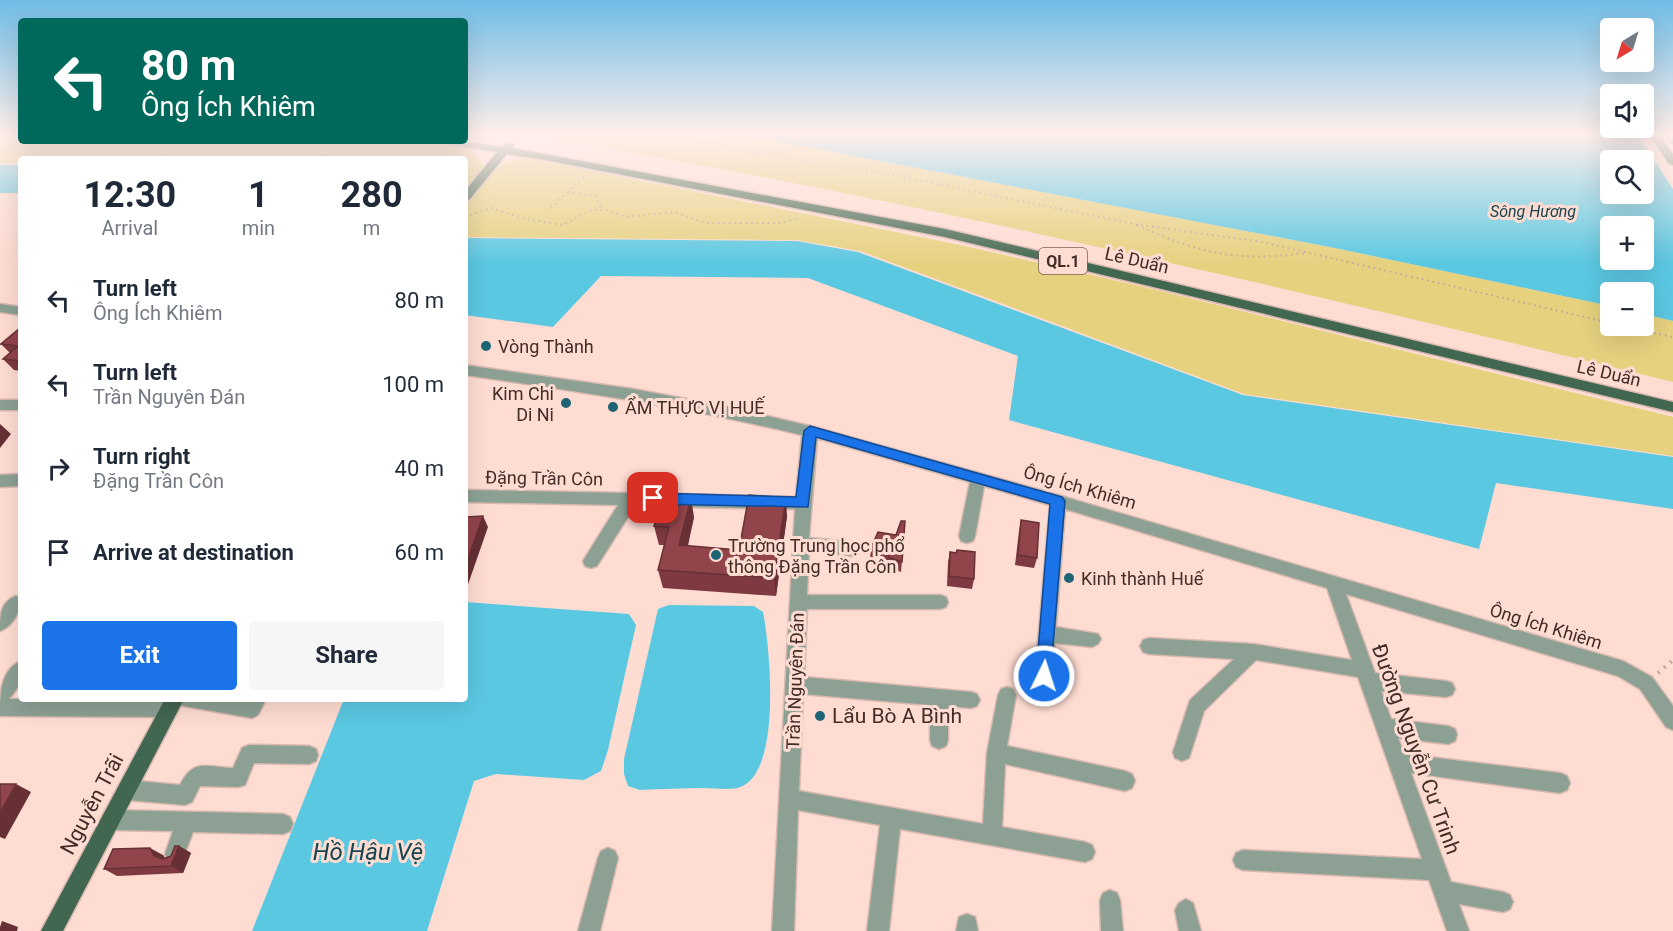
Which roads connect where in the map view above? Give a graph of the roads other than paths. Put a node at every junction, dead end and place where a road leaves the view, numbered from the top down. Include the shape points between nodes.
1 (482, 177) edge
2 (662, 177) edge
3 (677, 177) edge
4 (468, 194) edge
5 (0, 308) edge
6 (18, 311) edge
7 (468, 370) edge
8 (1673, 396) edge
9 (0, 405) edge
10 (18, 405) edge
11 (1673, 407) edge
12 (810, 431) junction
13 (978, 478) junction
14 (18, 480) edge
15 (0, 481) edge
16 (468, 496) edge
17 (632, 497) junction
18 (1058, 501) junction
19 (803, 503) junction
20 (967, 536) dead end
21 (801, 544) junction
22 (852, 549) dead end
23 (591, 561) dead end
24 (1333, 582) junction
25 (798, 602) junction
26 (940, 602) dead end
27 (16, 603) dead end
28 (0, 624) edge
29 (1047, 633) junction
30 (1092, 639) dead end
31 (1149, 646) dead end
32 (1253, 652) junction
33 (18, 673) edge
34 (1044, 676) dead end
35 (1366, 676) junction
36 (795, 685) junction
37 (1446, 689) dead end
38 (1007, 695) dead end
39 (0, 696) edge
40 (939, 697) junction
41 (971, 700) dead end
42 (176, 702) edge
43 (256, 702) edge
44 (0, 707) edge
45 (1673, 721) edge
46 (1384, 727) junction
47 (1448, 735) dead end
48 (939, 740) dead end
49 (1182, 752) dead end
50 (996, 753) junction
51 (309, 755) dead end
52 (1397, 762) junction
53 (1125, 781) dead end
54 (1560, 783) dead end
55 (127, 790) junction
56 (790, 799) junction
57 (891, 819) junction
58 (111, 820) junction
59 (187, 821) junction
60 (283, 824) dead end
61 (992, 834) junction
62 (1084, 852) dead end
63 (175, 854) edge
64 (608, 858) dead end
65 (1243, 860) dead end
66 (1436, 870) junction
67 (1443, 891) junction
68 (1110, 900) dead end
69 (1503, 902) dead end
70 (1186, 910) dead end
71 (52, 931) edge
72 (589, 931) edge
73 (783, 931) edge
74 (878, 931) edge
75 (1112, 931) edge
76 (1190, 931) edge
77 (1458, 931) edge

1 - 4 main road
2 - 11 main road, Lê Duẩn / QL.1 via 945,233
3 - 8 main road, Lê Duẩn / QL.1 via 936,224
5 - 6 street
7 - 12 street, Ông Ích Khiêm via 633,394
9 - 10 street
12 - 13 street, Ông Ích Khiêm
12 - 19 street, Trần Nguyên Đán
13 - 18 street, Ông Ích Khiêm
13 - 20 street
14 - 15 street
16 - 17 street, Đặng Trần Côn via 595,500
17 - 19 street, Đặng Trần Côn
17 - 23 street
18 - 24 street, Ông Ích Khiêm
18 - 29 street
19 - 21 street, Trần Nguyên Đán
21 - 22 street
21 - 25 street, Trần Nguyên Đán
24 - 35 street, Đường Nguyễn Cư Trinh
24 - 45 street, Ông Ích Khiêm via 1623,669 1646,683
25 - 26 street
25 - 36 street, Trần Nguyên Đán
27 - 28 street
29 - 30 street
29 - 34 street
31 - 32 street
32 - 35 street
32 - 49 street via 1196,706
33 - 39 street
35 - 37 street
35 - 46 street, Đường Nguyễn Cư Trinh
36 - 40 street
36 - 56 street, Trần Nguyên Đán
38 - 50 street
40 - 41 street
40 - 48 street
42 - 43 street via 252,709
42 - 44 street
42 - 55 main road, Nguyễn Trãi
46 - 47 street
46 - 52 street, Đường Nguyễn Cư Trinh
50 - 53 street
50 - 61 street
51 - 55 street via 249,753 238,778 195,776 185,795
52 - 54 street
52 - 66 street, Đường Nguyễn Cư Trinh
55 - 58 main road, Nguyễn Trãi
56 - 57 street
56 - 73 street, Trần Nguyên Đán
57 - 61 street
57 - 74 street
58 - 59 street
58 - 71 main road, Nguyễn Trãi
59 - 60 street
59 - 63 street
61 - 62 street
64 - 72 street
65 - 66 street
66 - 67 street, Đường Nguyễn Cư Trinh
67 - 69 street
67 - 77 street, Đường Nguyễn Cư Trinh
68 - 75 street
70 - 76 street

